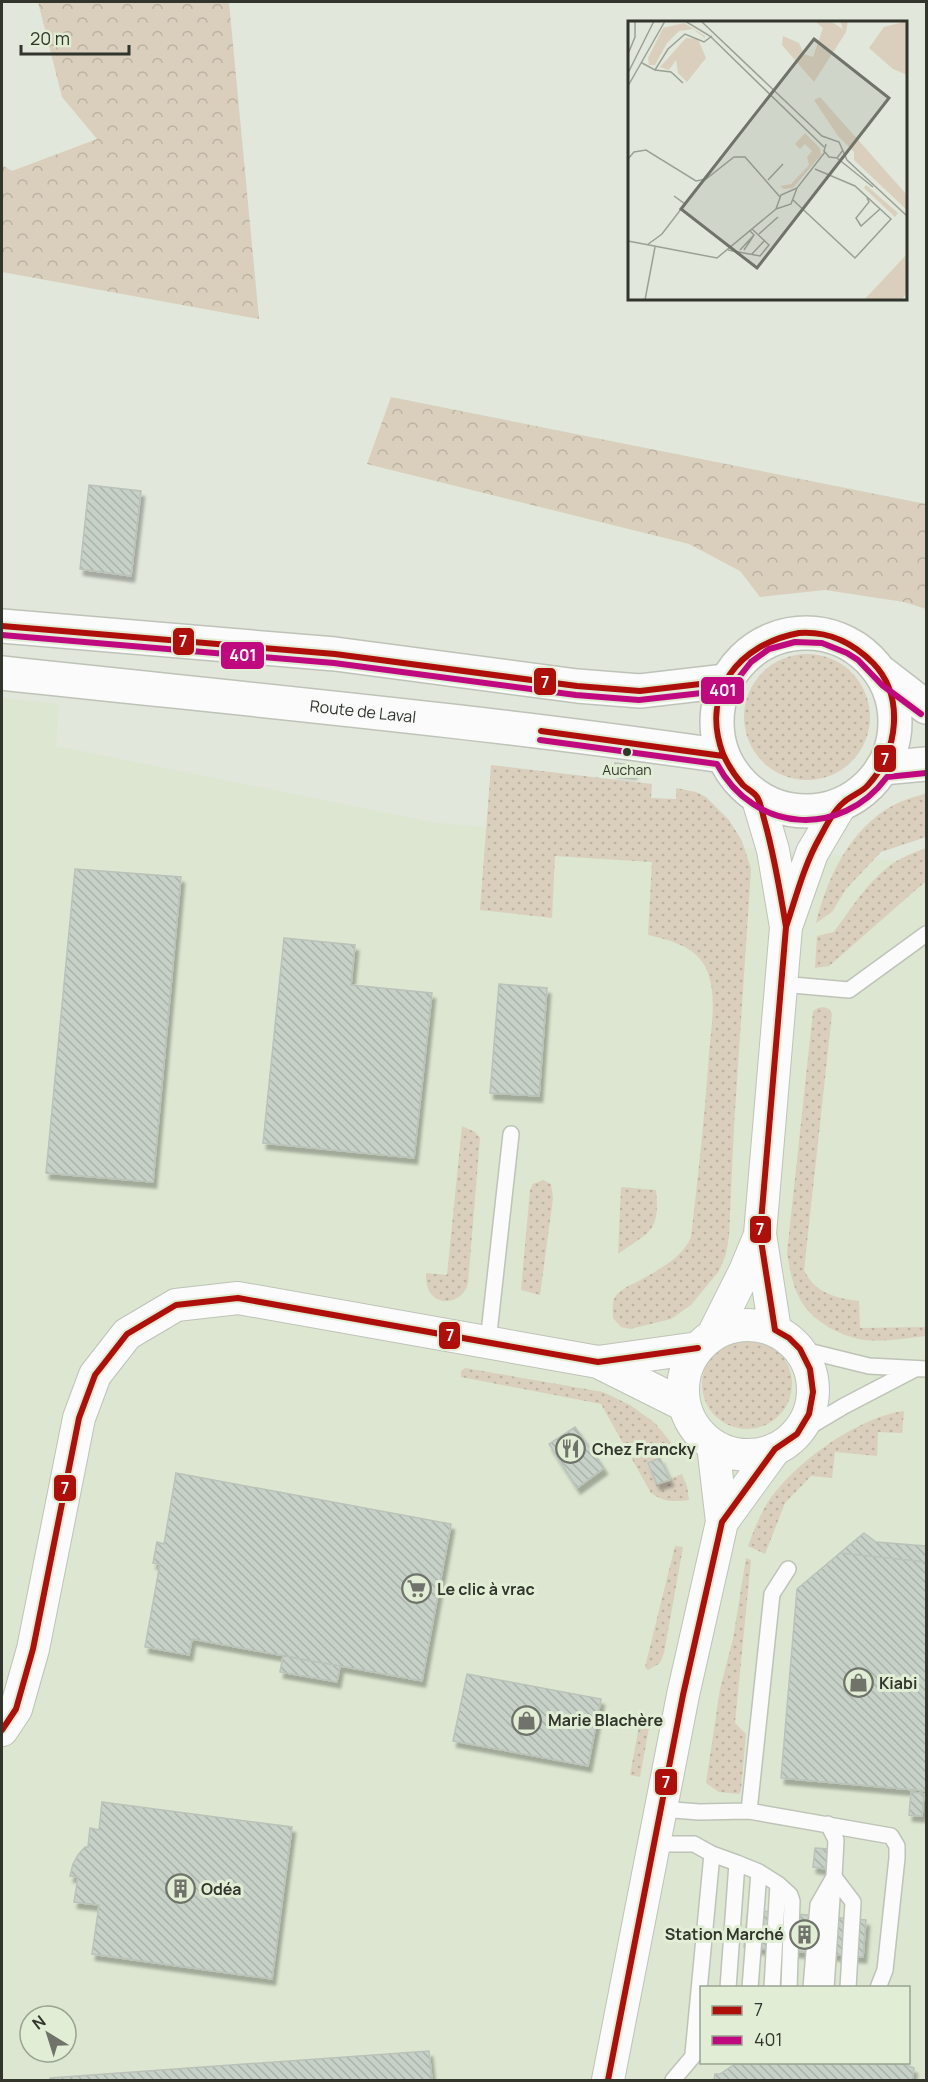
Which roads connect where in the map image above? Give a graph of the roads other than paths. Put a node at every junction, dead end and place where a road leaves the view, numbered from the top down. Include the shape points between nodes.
1 (2, 626) edge
2 (2, 673) edge
3 (882, 673) junction
4 (726, 681) junction
5 (927, 707) edge
6 (723, 756) junction
7 (927, 764) edge
8 (882, 768) junction
9 (757, 796) junction
10 (841, 804) junction
11 (786, 927) junction
12 (927, 934) edge
13 (781, 984) junction
14 (511, 1134) dead end
15 (760, 1234) junction
16 (775, 1330) junction
17 (705, 1341) junction
18 (488, 1342) junction
19 (800, 1349) junction
20 (598, 1362) junction
21 (921, 1369) edge
22 (684, 1405) junction
23 (786, 1442) junction
24 (713, 1445) junction
25 (722, 1522) junction
26 (788, 1569) dead end
27 (2, 1730) edge
28 (661, 1809) junction
29 (749, 1811) junction
30 (828, 1824) junction
31 (654, 1844) junction
32 (712, 1854) junction
33 (737, 1863) junction
34 (759, 1872) junction
35 (834, 1877) junction
36 (778, 1884) junction
37 (703, 1986) edge
38 (728, 1986) edge
39 (750, 1986) edge
40 (772, 1986) edge
41 (789, 1986) edge
42 (811, 1986) edge
43 (826, 1986) edge
44 (848, 1986) edge
45 (879, 1986) edge
46 (700, 2022) edge
47 (698, 2050) edge
48 (608, 2080) edge
49 (673, 2080) edge

1 - 4 main road via 335,654 640,691
2 - 6 main road, Route de Laval via 562,733
3 - 4 main road via 864,653 836,637 810,632 781,636 754,648
3 - 5 main road
3 - 8 main road via 891,696 895,728
4 - 6 main road via 716,715
6 - 9 main road via 731,772
7 - 8 main road
8 - 10 main road via 867,787
9 - 10 main road via 792,812 819,812
9 - 11 street via 773,850
10 - 11 street via 812,853
11 - 13 street
12 - 13 lane via 849,990
13 - 15 street
14 - 18 lane
15 - 16 street
15 - 17 street via 745,1271
16 - 17 street via 743,1324
16 - 19 street
17 - 20 street
17 - 22 street via 687,1365 682,1385
18 - 20 street
18 - 27 street via 238,1298 176,1305 127,1334 95,1375 79,1418 33,1649 16,1709
19 - 21 lane via 869,1366
19 - 23 street via 810,1370 813,1392 809,1414
20 - 22 street
21 - 23 lane via 844,1406
22 - 24 street via 695,1428
23 - 24 street via 754,1455 733,1454
23 - 25 street
24 - 25 street
25 - 28 street
26 - 29 lane via 772,1594
28 - 29 lane
28 - 31 street
29 - 30 lane
30 - 35 lane via 836,1840
30 - 45 lane via 891,1836 897,1846 885,1970
31 - 32 lane via 694,1844
31 - 48 street
32 - 33 lane
32 - 37 lane
33 - 34 lane
33 - 38 lane
34 - 36 lane
34 - 39 lane
35 - 42 lane via 818,1905
35 - 43 lane
35 - 44 lane via 853,1902
36 - 40 lane
36 - 41 lane via 792,1901
46 - 47 lane
47 - 49 lane

